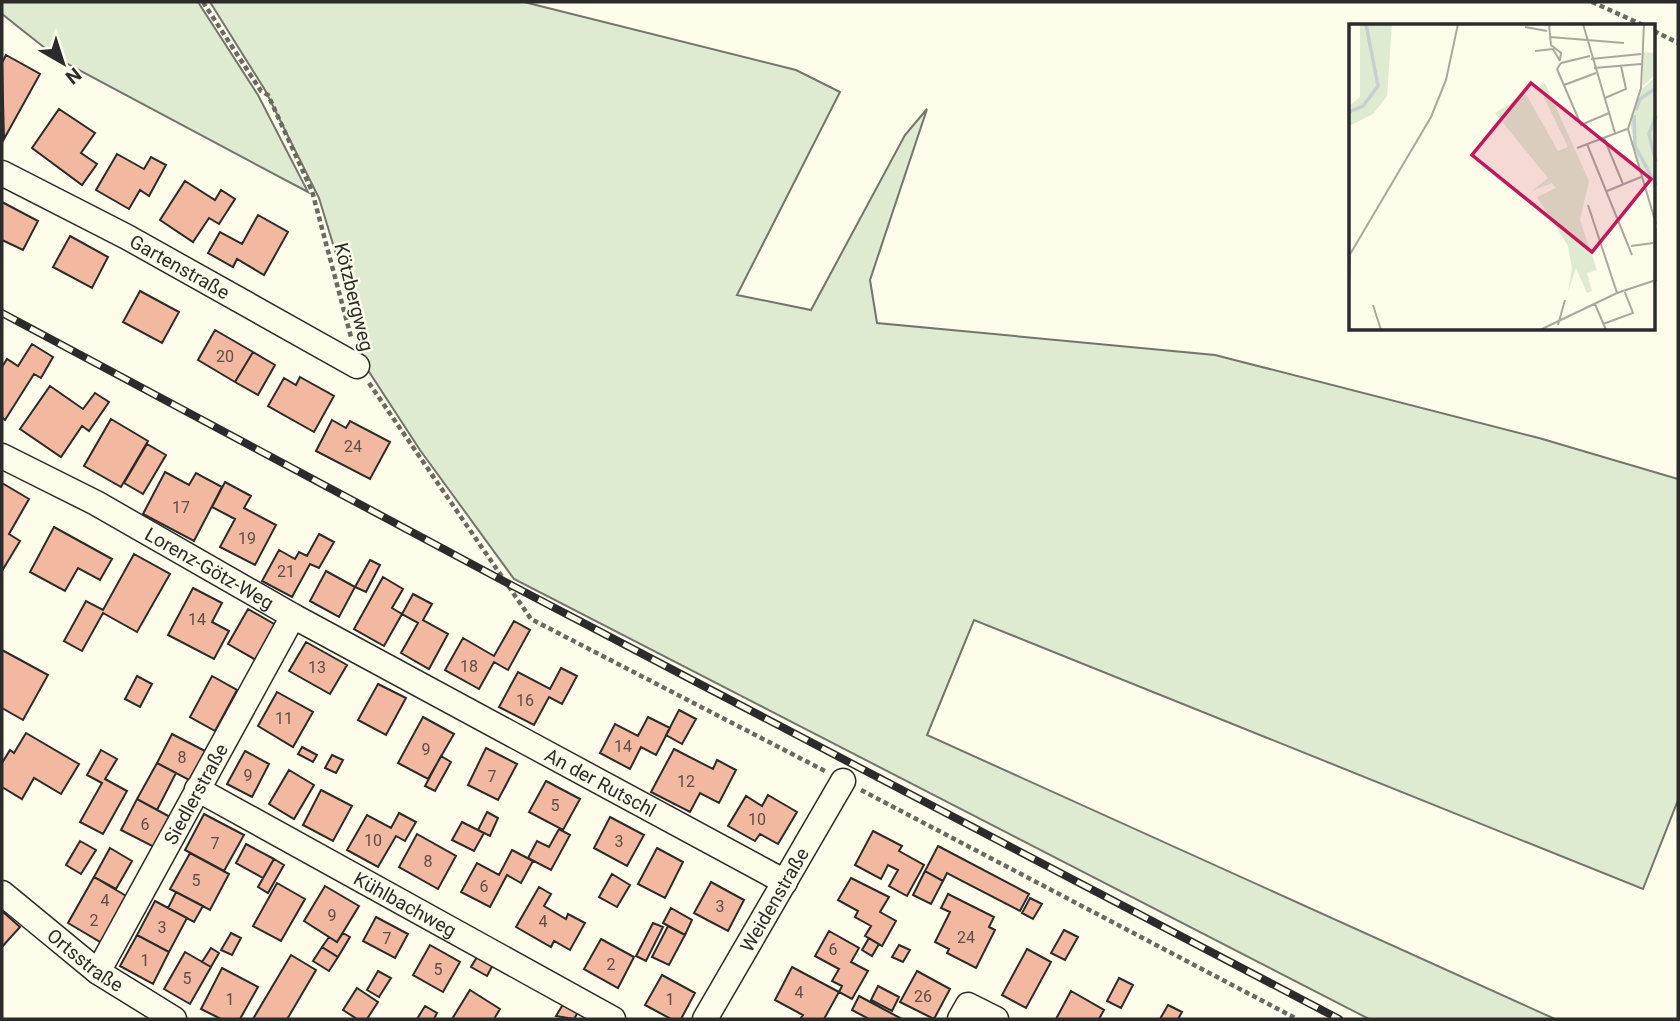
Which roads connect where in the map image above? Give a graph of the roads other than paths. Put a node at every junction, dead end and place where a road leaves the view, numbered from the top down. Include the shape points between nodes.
1 (2, 173) edge
2 (357, 366) road end
3 (2, 456) edge
4 (293, 616) junction
5 (417, 683) joint
6 (843, 781) road end
7 (197, 789) junction
8 (785, 883) junction
9 (2, 893) edge
10 (97, 972) junction
11 (174, 1019) edge
12 (613, 1019) edge
13 (705, 1019) edge
14 (960, 1019) edge
15 (996, 1019) edge

1 - 2 street, Gartenstraße
3 - 4 street, Lorenz-Götz-Weg via 96,503
4 - 5 street, Lorenz-Götz-Weg
4 - 7 street, Siedlerstraße
5 - 8 street, An der Rutschl
6 - 8 street, Weidenstraße
7 - 10 street, Siedlerstraße
7 - 12 street, Kühlbachweg
8 - 13 street, Weidenstraße
9 - 10 street, Ortsstraße
10 - 11 street, Ortsstraße
14 - 15 street via 968,1005

